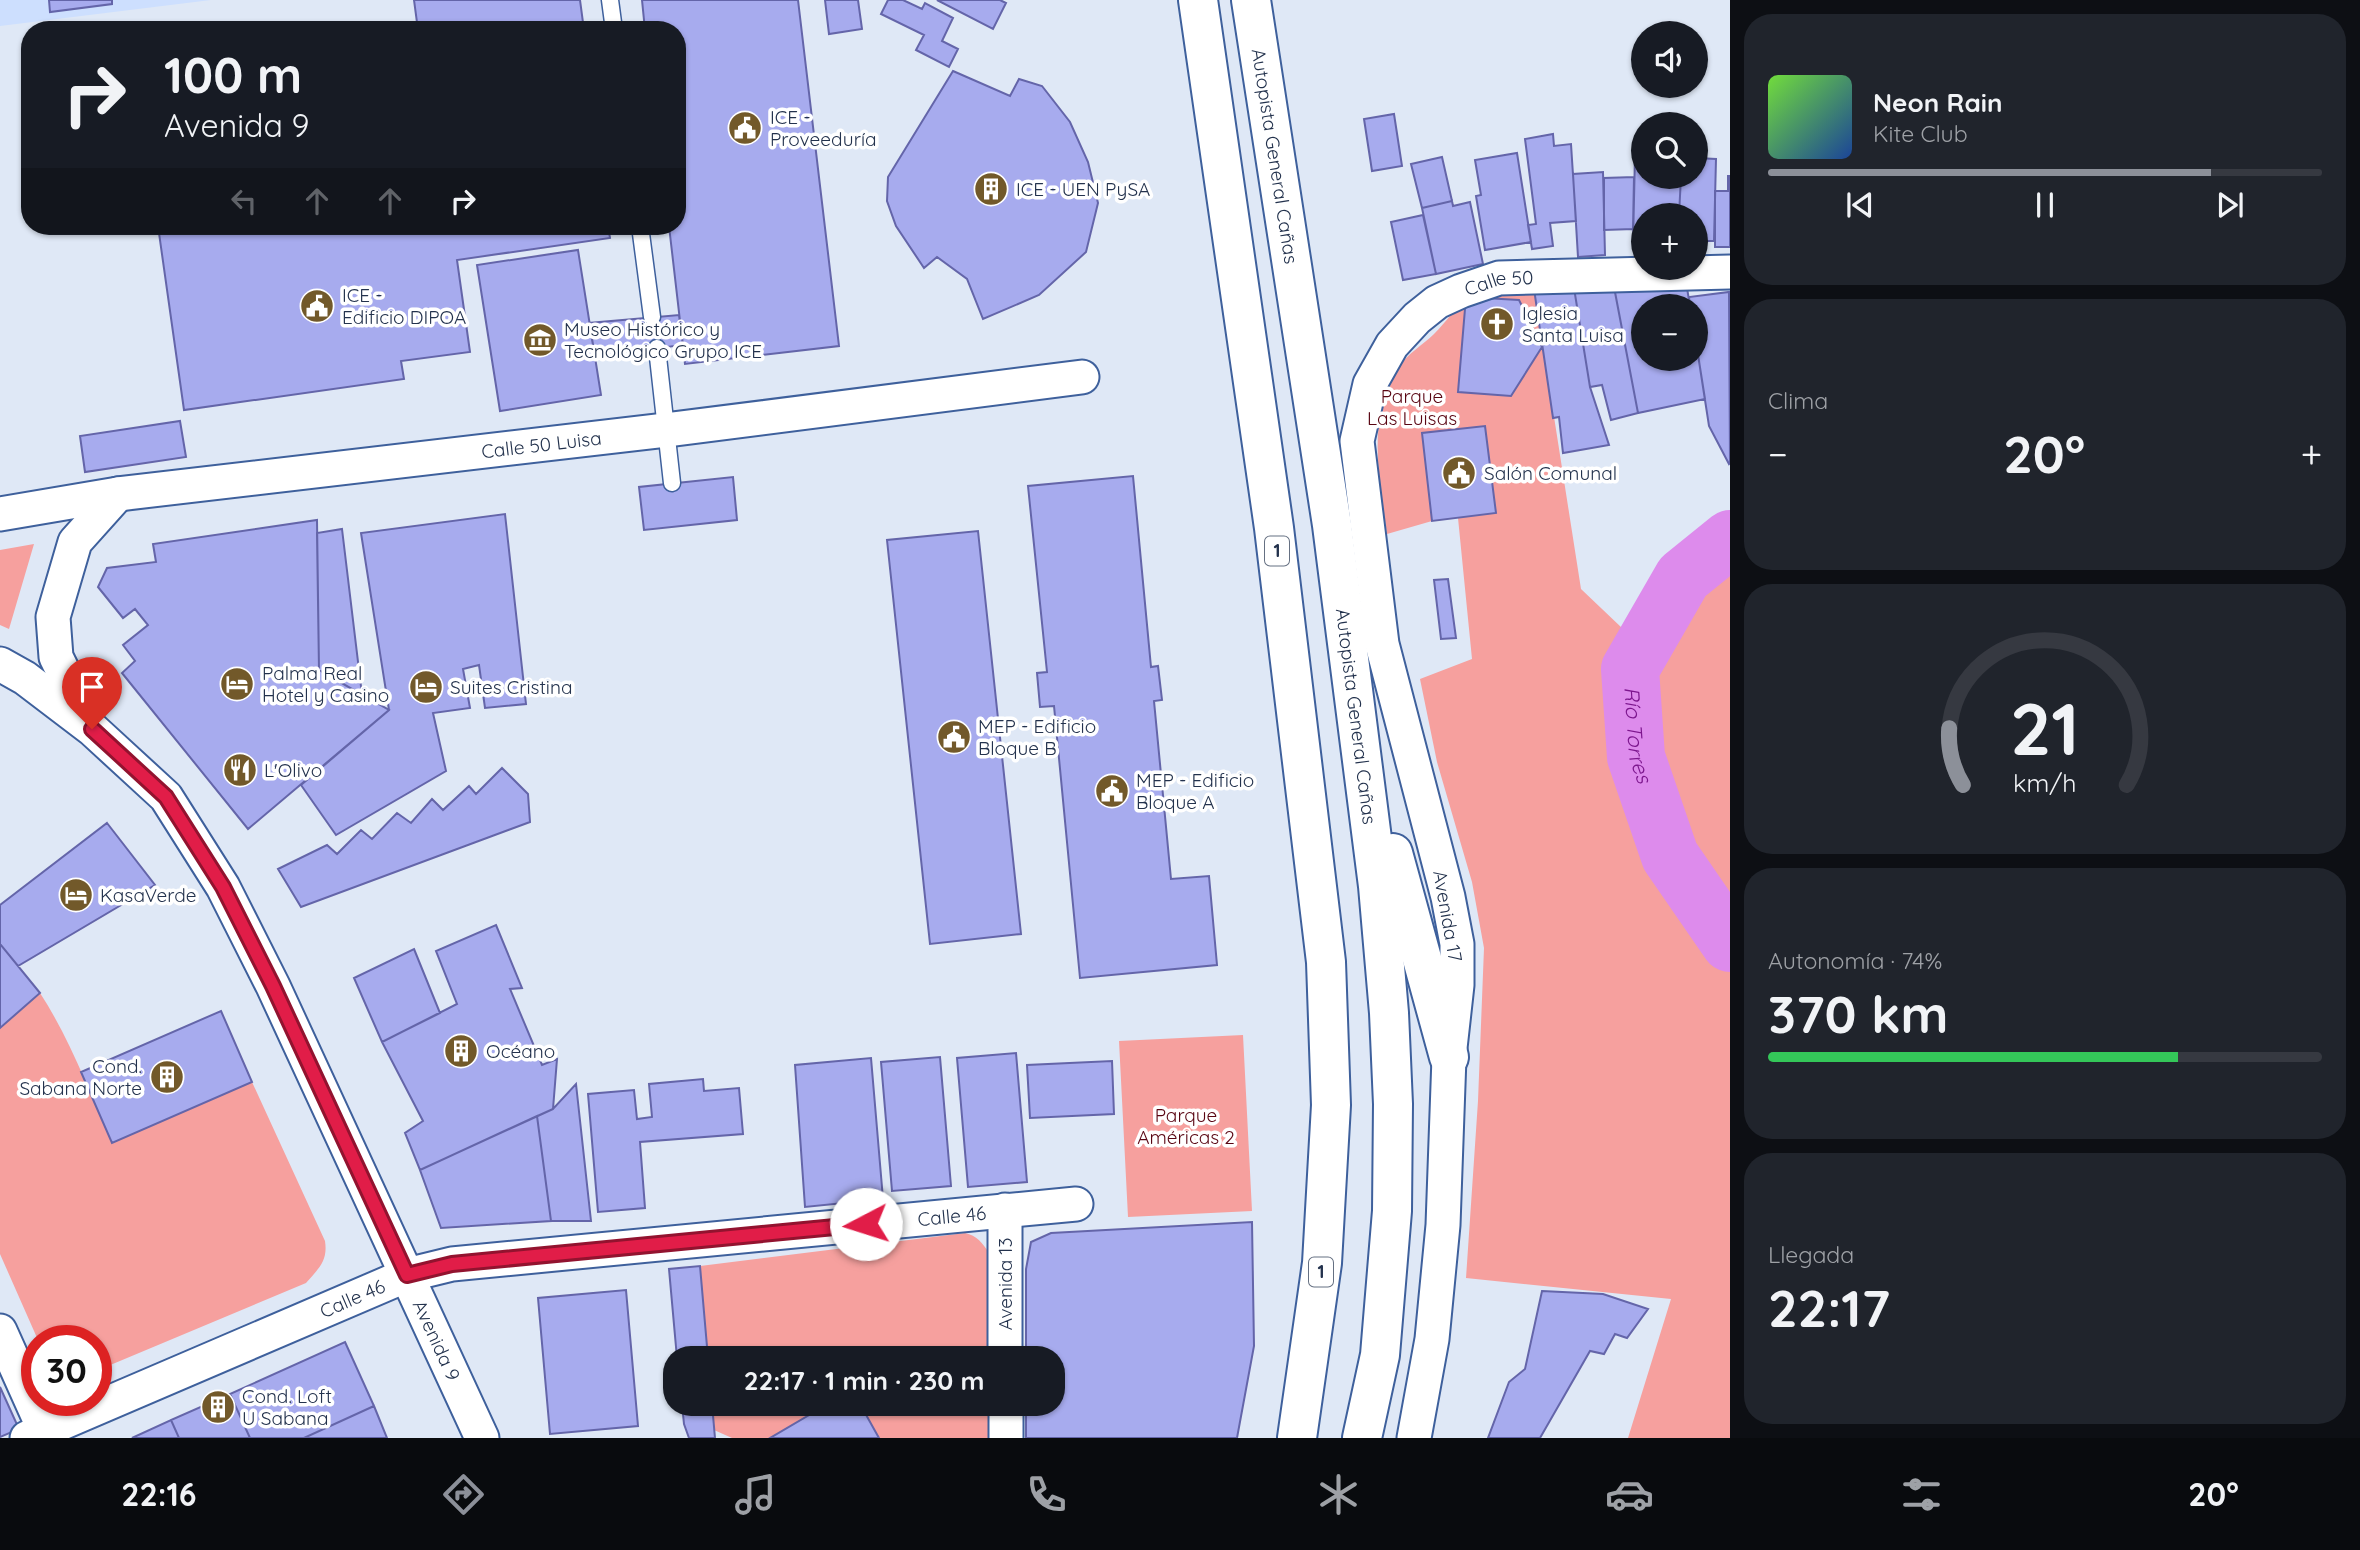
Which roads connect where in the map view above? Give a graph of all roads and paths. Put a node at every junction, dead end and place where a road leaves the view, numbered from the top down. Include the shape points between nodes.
1 (610, 0) edge
2 (1198, 0) edge
3 (1251, 0) edge
4 (613, 21) edge
5 (641, 235) edge
6 (1730, 272) edge
7 (652, 317) dead end
8 (657, 348) dead end
9 (1082, 377) dead end
10 (666, 430) junction
11 (1357, 441) joint
12 (673, 484) dead end
13 (118, 494) junction
14 (0, 514) edge
15 (0, 664) edge
16 (1357, 719) junction
17 (92, 729) junction
18 (1449, 1057) junction
19 (1076, 1205) dead end
20 (1005, 1210) junction
21 (407, 1275) junction
22 (0, 1331) edge
23 (1005, 1346) edge
24 (1006, 1416) edge
25 (35, 1434) edge
26 (482, 1438) edge
27 (1006, 1438) edge
28 (1297, 1438) edge
29 (1363, 1438) edge
30 (1414, 1438) edge

1 - 4 lane
2 - 28 highway, 1 via 1274,528 1326,962 1331,1105 1322,1263
3 - 16 highway, Autopista General Cañas via 1332,525
5 - 7 lane
6 - 11 street, Calle 50 via 1499,278 1461,290 1417,317 1386,354 1370,384
8 - 10 lane
9 - 10 street, Calle 50 Luisa
10 - 12 lane
10 - 13 street, Calle 50 Luisa
11 - 18 street, Avenida 17 via 1382,644 1457,944
13 - 14 street, Calle 50 Luisa
13 - 17 street via 75,542 52,617 56,657
15 - 17 street, Avenida 9
16 - 18 highway
16 - 29 highway, Autopista General Cañas via 1378,886 1393,1104 1392,1211 1380,1355
17 - 21 street, Avenida 9 via 166,797 223,887
18 - 30 street, Avenida 17 via 1442,1238 1432,1339
19 - 20 street, Calle 46
20 - 21 street, Calle 46 via 452,1264
20 - 23 street, Avenida 13
21 - 25 street, Calle 46
21 - 26 street, Avenida 9
22 - 25 street
24 - 27 street

